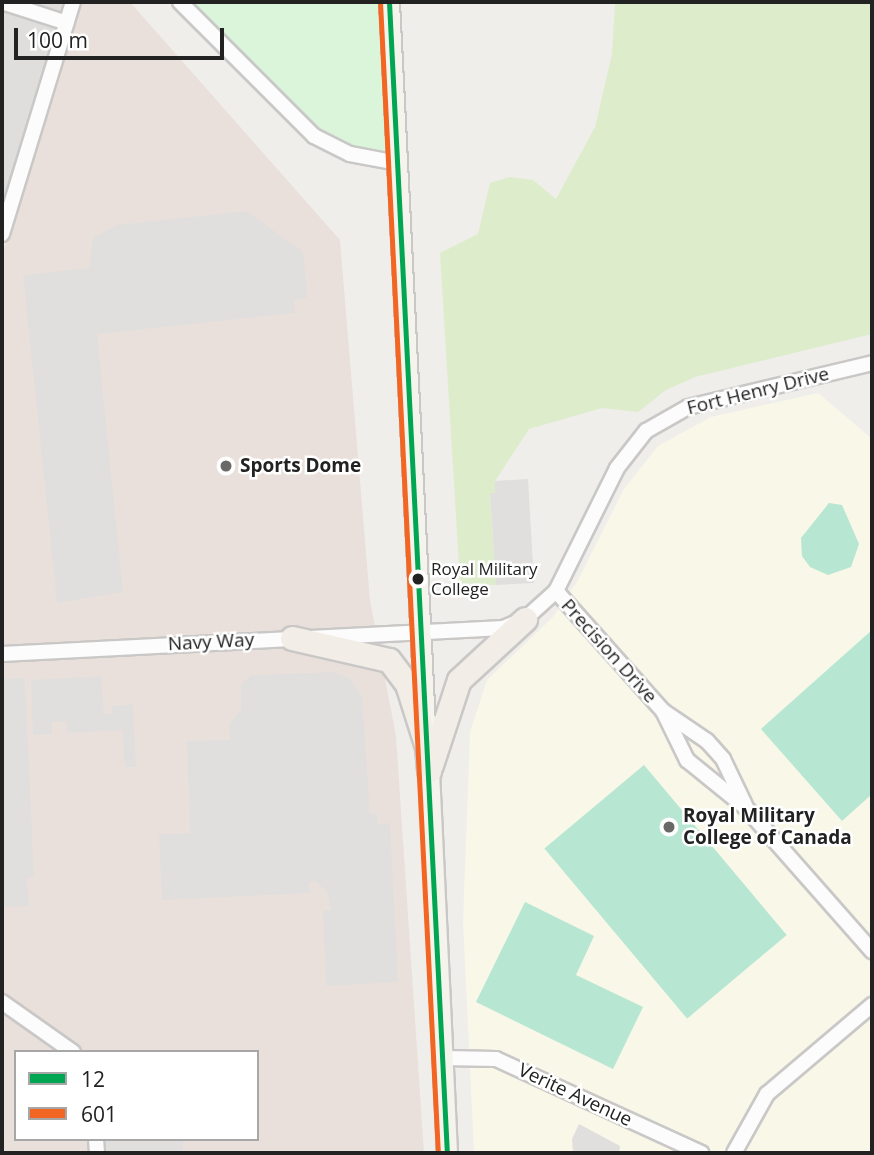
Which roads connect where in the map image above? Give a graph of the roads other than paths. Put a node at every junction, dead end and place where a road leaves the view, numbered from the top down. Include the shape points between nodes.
1 (2, 2) edge
2 (73, 2) edge
3 (180, 2) edge
4 (389, 2) edge
5 (67, 23) junction
6 (397, 163) junction
7 (2, 234) edge
8 (872, 363) edge
9 (556, 591) junction
10 (525, 619) junction
11 (421, 631) junction
12 (292, 638) junction
13 (2, 654) edge
14 (663, 711) junction
15 (427, 747) junction
16 (429, 771) junction
17 (746, 808) junction
18 (872, 951) edge
19 (2, 1002) edge
20 (872, 1005) edge
21 (70, 1050) edge
22 (444, 1058) junction
23 (447, 1153) edge
24 (701, 1153) edge
25 (734, 1153) edge

1 - 5 street
2 - 5 street
3 - 6 street via 314,136 350,154
4 - 6 main road
5 - 7 street
6 - 11 main road
8 - 9 street, Fort Henry Drive via 688,407 646,431 617,468
9 - 10 street, Fort Henry Drive
9 - 14 street, Precision Drive
10 - 11 street, Fort Henry Drive via 485,631
10 - 16 main road via 459,680
11 - 12 street, Navy Way
11 - 15 main road
12 - 13 street, Navy Way
12 - 15 main road via 389,660 407,684
14 - 17 street, Precision Drive via 687,760
14 - 17 street, Precision Drive via 707,741 723,759
15 - 16 main road
16 - 22 main road
17 - 18 street, Precision Drive
19 - 21 street
20 - 25 street via 767,1094
22 - 23 main road
22 - 24 street, Verite Avenue via 496,1059

